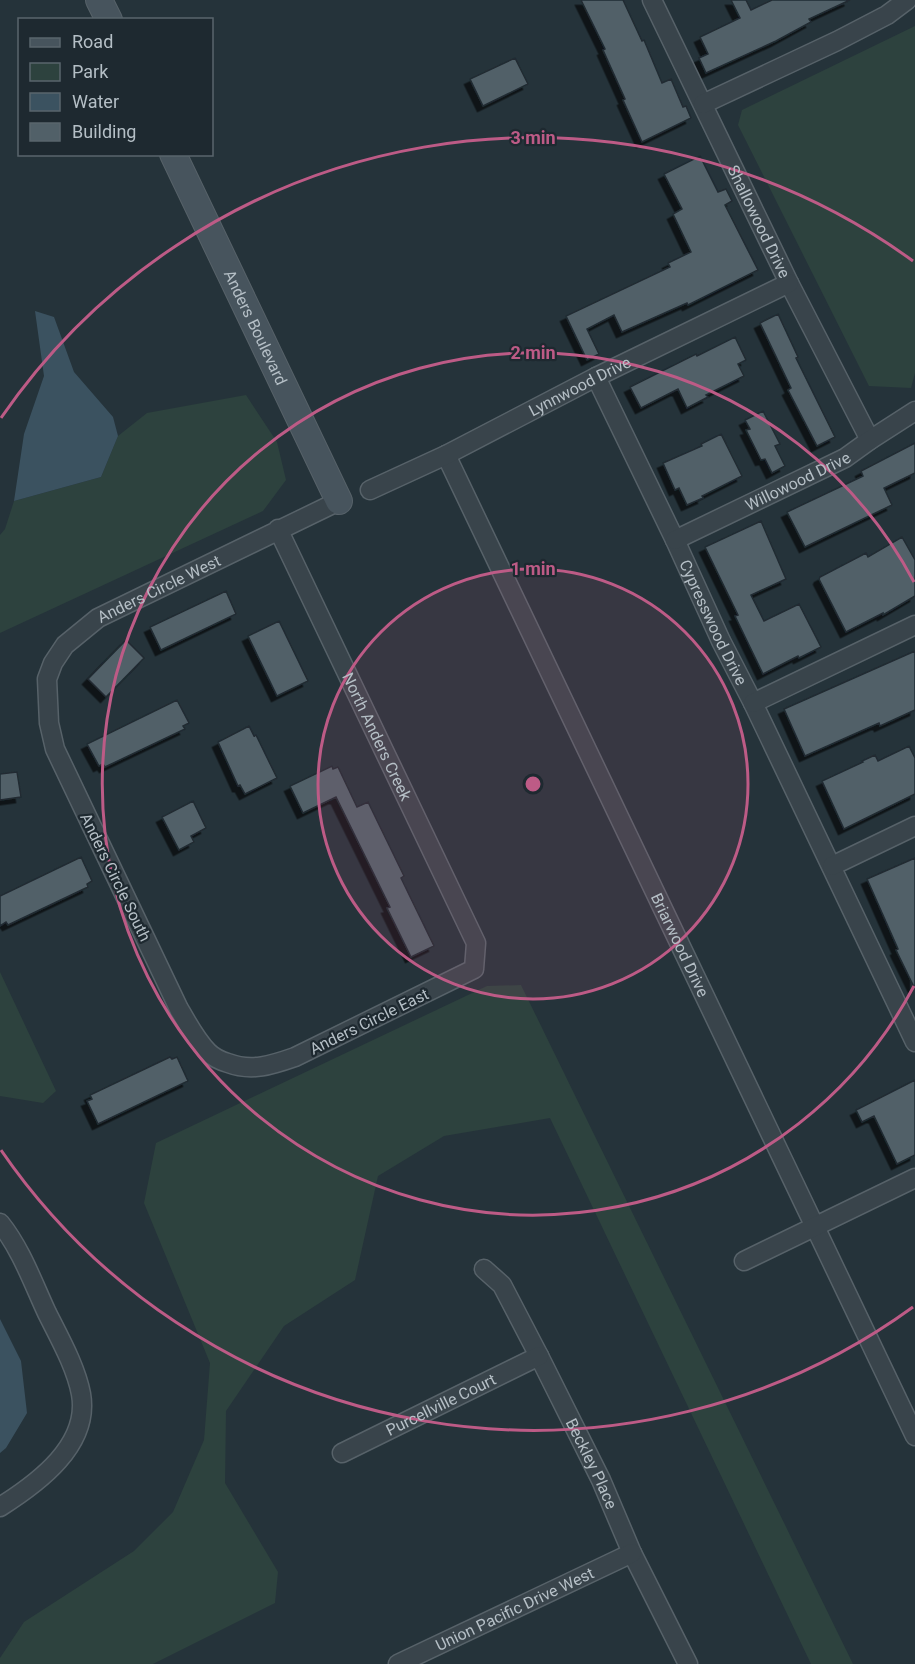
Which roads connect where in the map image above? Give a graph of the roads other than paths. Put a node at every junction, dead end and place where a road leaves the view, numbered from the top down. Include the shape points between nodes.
1 (99, 0) edge
2 (652, 0) edge
3 (907, 0) edge
4 (108, 18) edge
5 (703, 104) junction
6 (174, 156) edge
7 (789, 283) junction
8 (596, 377) junction
9 (915, 411) edge
10 (870, 440) junction
11 (446, 455) junction
12 (370, 490) dead end
13 (339, 501) joint
14 (278, 529) junction
15 (675, 540) junction
16 (915, 625) edge
17 (53, 663) joint
18 (753, 703) junction
19 (915, 826) edge
20 (832, 866) junction
21 (476, 943) joint
22 (915, 1042) edge
23 (236, 1066) joint
24 (915, 1178) edge
25 (0, 1223) edge
26 (814, 1226) junction
27 (744, 1261) dead end
28 (484, 1269) dead end
29 (539, 1356) junction
30 (915, 1436) edge
31 (342, 1453) dead end
32 (0, 1507) edge
33 (632, 1553) junction
34 (398, 1664) edge
35 (688, 1664) edge

1 - 4 street
2 - 5 street, Shallowood Drive
3 - 5 street via 837,41
5 - 7 street, Shallowood Drive
6 - 13 street, Anders Boulevard
7 - 8 street, Lynnwood Drive
7 - 10 street, Shallowood Drive
8 - 11 street, Lynnwood Drive
8 - 15 street, Cypresswood Drive
9 - 10 street, Willowood Drive
10 - 15 street, Willowood Drive via 845,458
11 - 12 street, Lynnwood Drive
11 - 26 street, Briarwood Drive
13 - 14 street, Anders Circle West
14 - 17 street, Anders Circle West via 98,618 65,645
14 - 21 street, North Anders Creek
15 - 18 street, Cypresswood Drive
16 - 18 street
17 - 23 street, Anders Circle South via 48,679 49,723 55,749 179,1009 209,1053
18 - 20 street, Cypresswood Drive
19 - 20 street
20 - 22 street, Cypresswood Drive
21 - 23 street, Anders Circle East via 474,969 295,1057 253,1069
24 - 26 street
25 - 32 street via 23,1262 81,1394 81,1412 69,1448 30,1487
26 - 27 street
26 - 30 street, Briarwood Drive
28 - 29 street, Beckley Place via 502,1285
29 - 31 street, Purcellville Court
29 - 33 street, Beckley Place via 601,1480
33 - 34 street, Union Pacific Drive West
33 - 35 street, Beckley Place

